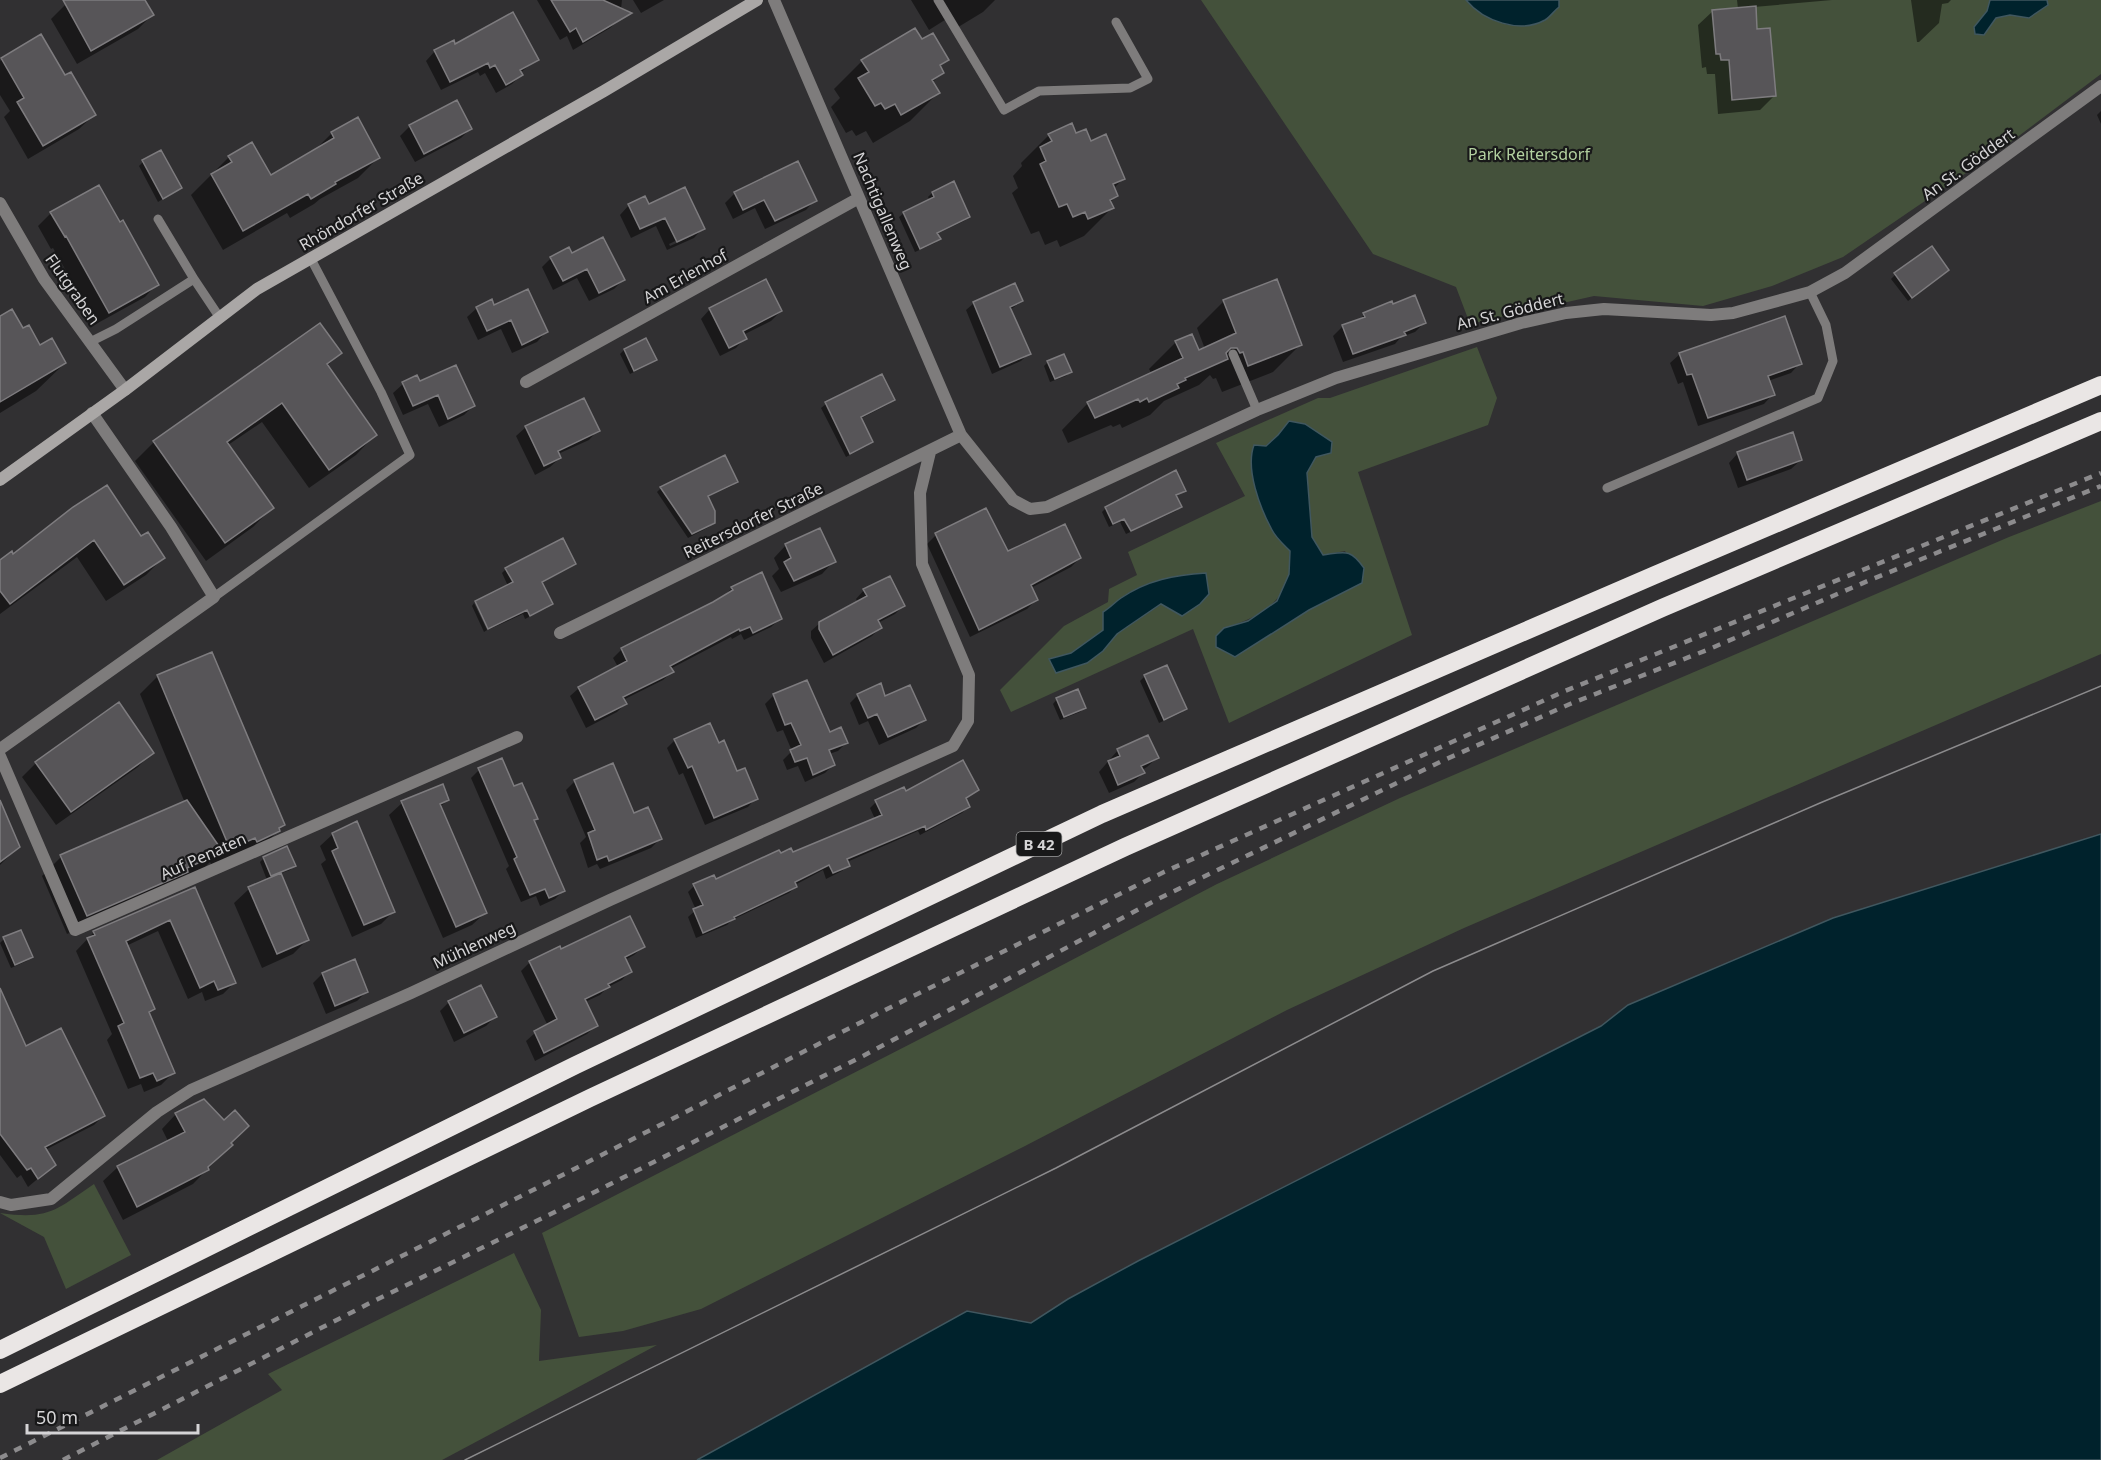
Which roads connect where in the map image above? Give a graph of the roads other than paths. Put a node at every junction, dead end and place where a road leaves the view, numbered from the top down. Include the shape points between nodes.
1 (757, 0) edge
2 (774, 0) edge
3 (938, 0) edge
4 (1116, 22) dead end
5 (2101, 86) edge
6 (860, 198) junction
7 (0, 203) edge
8 (158, 219) dead end
9 (311, 258) junction
10 (194, 279) junction
11 (1810, 292) junction
12 (220, 318) junction
13 (90, 342) junction
14 (1233, 354) dead end
15 (526, 382) dead end
16 (2101, 386) edge
17 (125, 390) junction
18 (1257, 410) junction
19 (92, 414) junction
20 (2101, 421) edge
21 (961, 435) junction
22 (930, 452) junction
23 (0, 480) edge
24 (1607, 488) dead end
25 (214, 597) junction
26 (560, 633) dead end
27 (516, 737) dead end
28 (0, 749) edge
29 (0, 756) edge
30 (0, 1202) edge
31 (0, 1350) edge
32 (0, 1384) edge

1 - 9 main road, Rhöndorfer Straße via 604,92
2 - 6 street, Nachtigallenweg
3 - 4 lane via 1004,111 1039,92 1130,88 1148,79
5 - 11 street, An St. Göddert via 1845,273
6 - 15 street, Am Erlenhof
6 - 21 street, Nachtigallenweg
7 - 13 street, Flutgraben via 44,279
8 - 10 lane
9 - 12 main road, Rhöndorfer Straße via 257,289
9 - 25 lane via 410,455
10 - 12 lane
10 - 13 lane
11 - 18 street, An St. Göddert via 1733,313 1604,309 1532,320 1336,378
11 - 24 lane via 1826,325 1833,361 1818,398
12 - 17 main road, Rhöndorfer Straße
13 - 17 street, Flutgraben
14 - 18 lane
16 - 31 highway, B 42 via 1102,814 565,1070
17 - 19 main road, Rhöndorfer Straße
18 - 21 street, An St. Göddert via 1047,507 1030,509 1013,500
19 - 23 main road, Rhöndorfer Straße
19 - 25 street via 171,527
20 - 32 highway, B 42 via 1662,608 1125,847 590,1098
21 - 22 street, Reitersdorfer Straße
22 - 26 street, Reitersdorfer Straße
22 - 30 street, Mühlenweg via 920,493 922,564 969,675 968,721 953,746 191,1090 157,1112 51,1199 10,1205
25 - 28 street
27 - 29 street, Auf Penaten via 75,930

